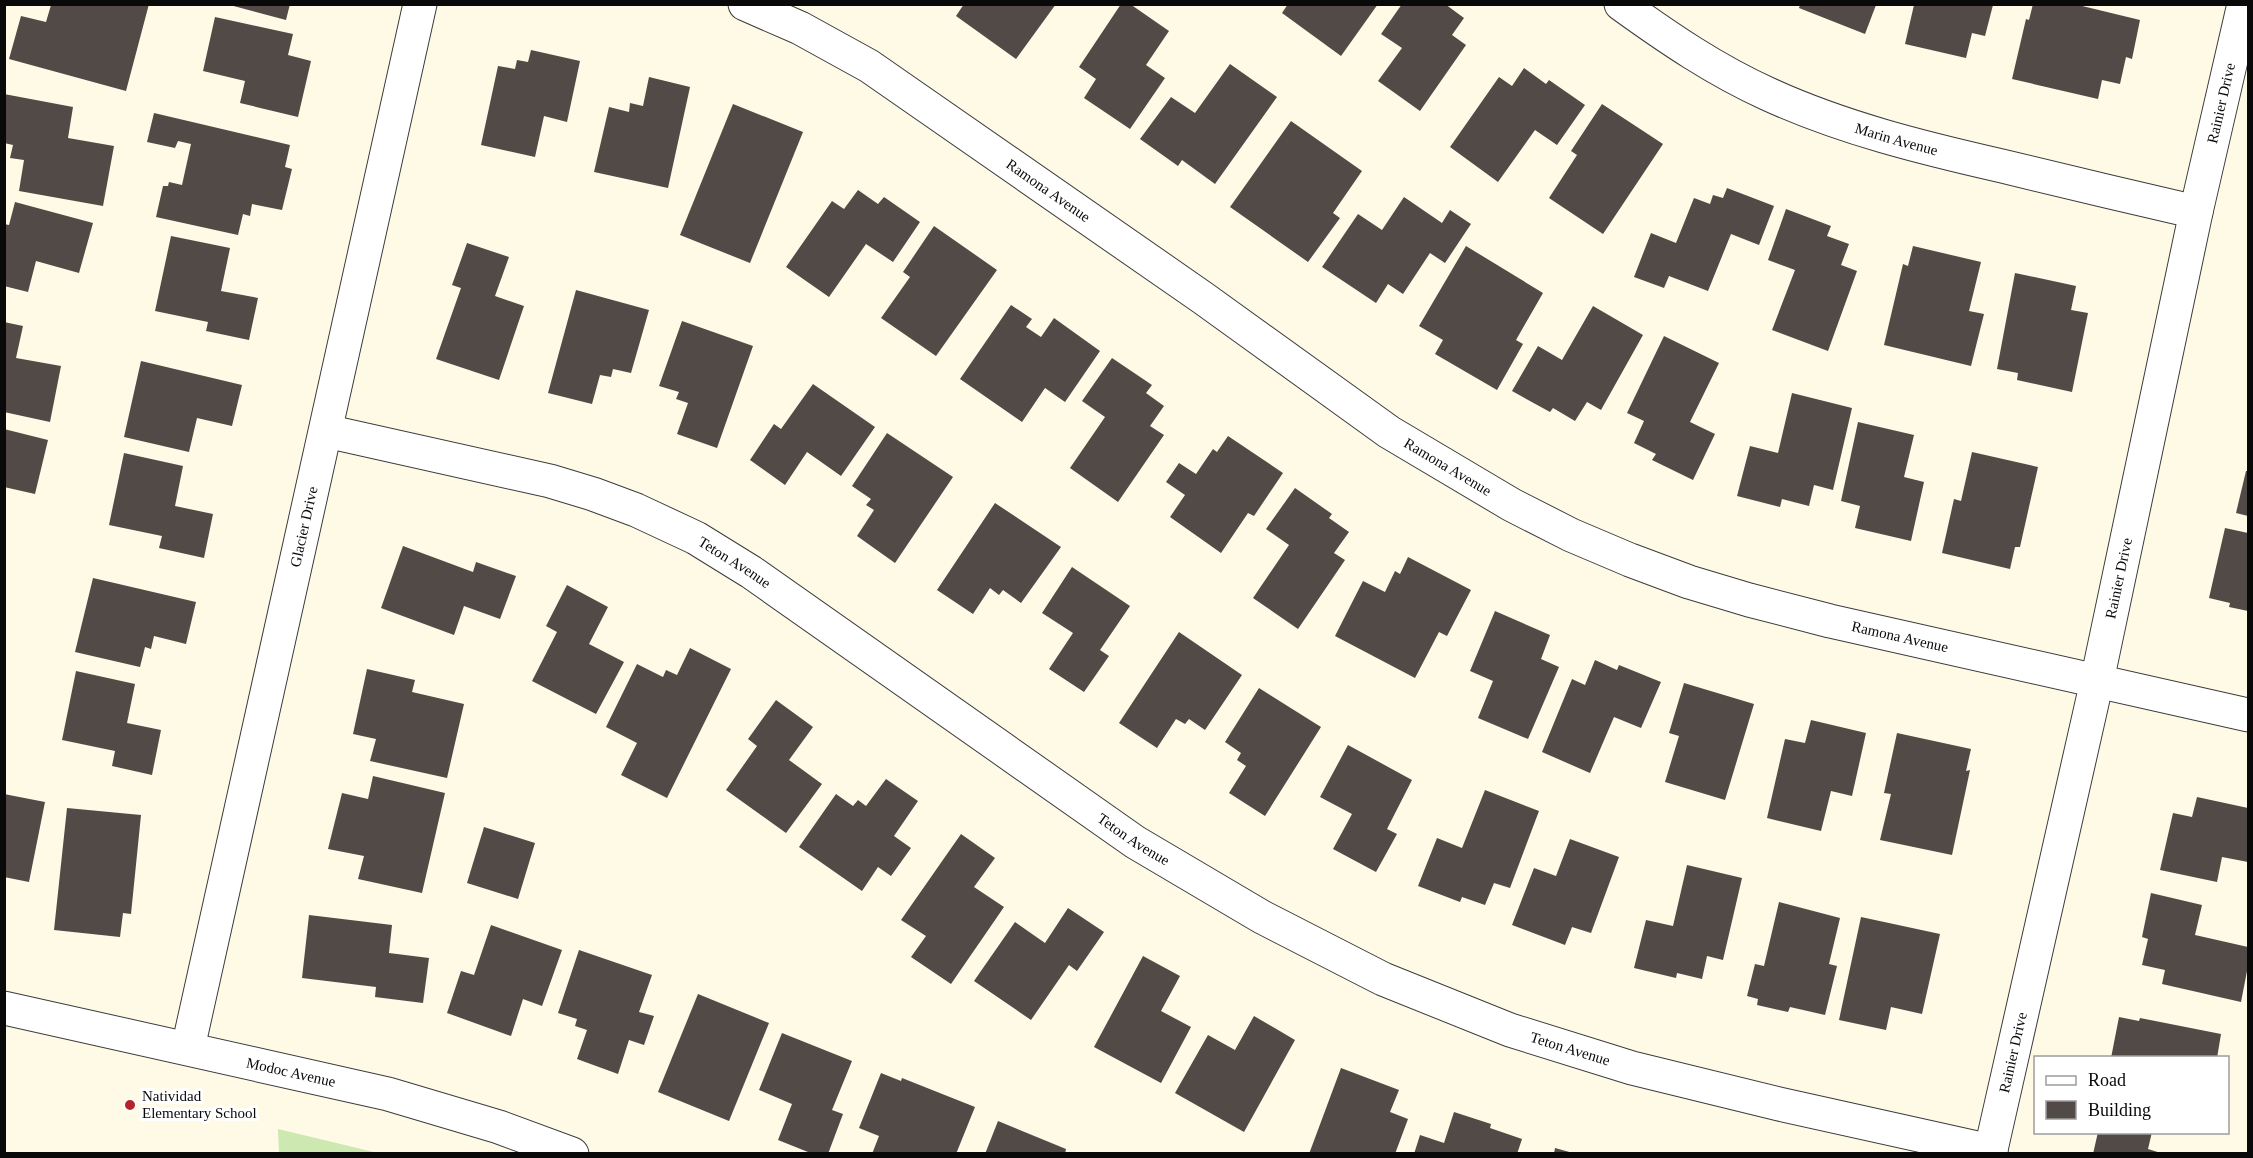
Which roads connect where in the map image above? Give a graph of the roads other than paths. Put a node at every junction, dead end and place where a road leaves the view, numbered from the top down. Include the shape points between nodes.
1 (420, 4) edge
2 (745, 4) edge
3 (1621, 4) edge
4 (2244, 4) edge
5 (2196, 212) junction
6 (326, 431) junction
7 (2097, 681) junction
8 (2248, 715) edge
9 (4, 1008) edge
10 (188, 1048) junction
11 (1990, 1152) edge
12 (572, 1154) edge

1 - 6 street, Glacier Drive
2 - 7 street, Ramona Avenue via 827,42 878,72 1389,432 1512,505 1591,543 1689,582 1830,621
3 - 5 street, Marin Avenue via 1681,47 1728,74 1850,126 1925,148
4 - 5 street, Rainier Drive
5 - 7 street, Rainier Drive
6 - 10 street, Glacier Drive
6 - 11 street, Teton Avenue via 582,490 696,538 751,572 1135,842 1262,917 1393,983 1510,1029 1632,1068
7 - 8 street, Ramona Avenue
7 - 11 street, Rainier Drive
9 - 10 street, Modoc Avenue
10 - 12 street, Modoc Avenue via 388,1094 499,1127

